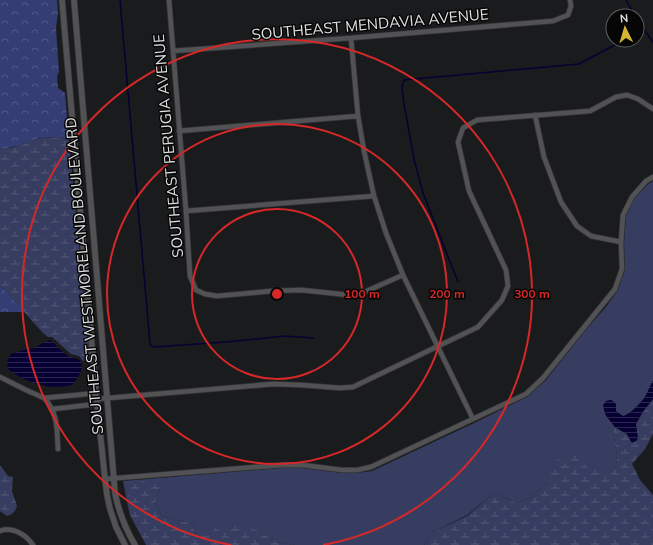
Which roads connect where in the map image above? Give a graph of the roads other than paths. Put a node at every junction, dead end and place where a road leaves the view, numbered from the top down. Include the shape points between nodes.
1 (62, 0) edge
2 (74, 0) edge
3 (169, 0) edge
4 (570, 0) edge
5 (352, 38) junction
6 (173, 51) junction
7 (653, 109) edge
8 (535, 115) junction
9 (358, 116) junction
10 (179, 131) junction
11 (653, 177) edge
12 (374, 196) junction
13 (186, 212) junction
14 (622, 242) junction
15 (403, 275) junction
16 (437, 346) junction
17 (0, 377) edge
18 (44, 398) junction
19 (106, 398) junction
20 (97, 399) junction
21 (53, 409) junction
22 (473, 420) junction
23 (58, 449) dead end
24 (113, 478) junction
25 (105, 479) junction
26 (0, 531) edge
27 (33, 545) edge
28 (125, 545) edge
29 (135, 545) edge

1 - 20 street, SOUTHEAST WESTMORELAND BOULEVARD
2 - 19 street, SOUTHEAST WESTMORELAND BOULEVARD
3 - 6 street, SOUTHEAST PERUGIA AVENUE
4 - 5 street, SOUTHEAST MENDAVIA AVENUE via 568,15 553,21
5 - 6 street, SOUTHEAST MENDAVIA AVENUE
5 - 9 street
6 - 10 street, SOUTHEAST PERUGIA AVENUE
7 - 8 street via 627,95 616,97 590,111
8 - 14 street via 544,157 561,202 576,226 591,236
8 - 16 street via 477,120 462,128 458,142 469,191 506,270 508,286 502,300 478,327
9 - 10 street
9 - 12 street
10 - 13 street, SOUTHEAST PERUGIA AVENUE
11 - 14 street via 632,197 623,215
12 - 13 street
12 - 15 street
13 - 15 street, SOUTHEAST PERUGIA AVENUE via 190,276 196,290 205,294 217,296 301,290 360,294
14 - 22 street via 622,269 615,289 543,378 526,394
15 - 16 street
16 - 19 street via 353,387 273,384
16 - 22 street
17 - 18 street
18 - 20 street via 77,395
18 - 21 street
19 - 20 street
19 - 24 street, SOUTHEAST WESTMORELAND BOULEVARD
20 - 21 street
20 - 25 street, SOUTHEAST WESTMORELAND BOULEVARD
21 - 23 street via 57,424
22 - 24 street via 371,467 357,470 281,465
24 - 25 street
24 - 29 street, SOUTHEAST WESTMORELAND BOULEVARD via 118,509
25 - 28 street, SOUTHEAST WESTMORELAND BOULEVARD via 110,509
26 - 27 street via 11,530 20,533

